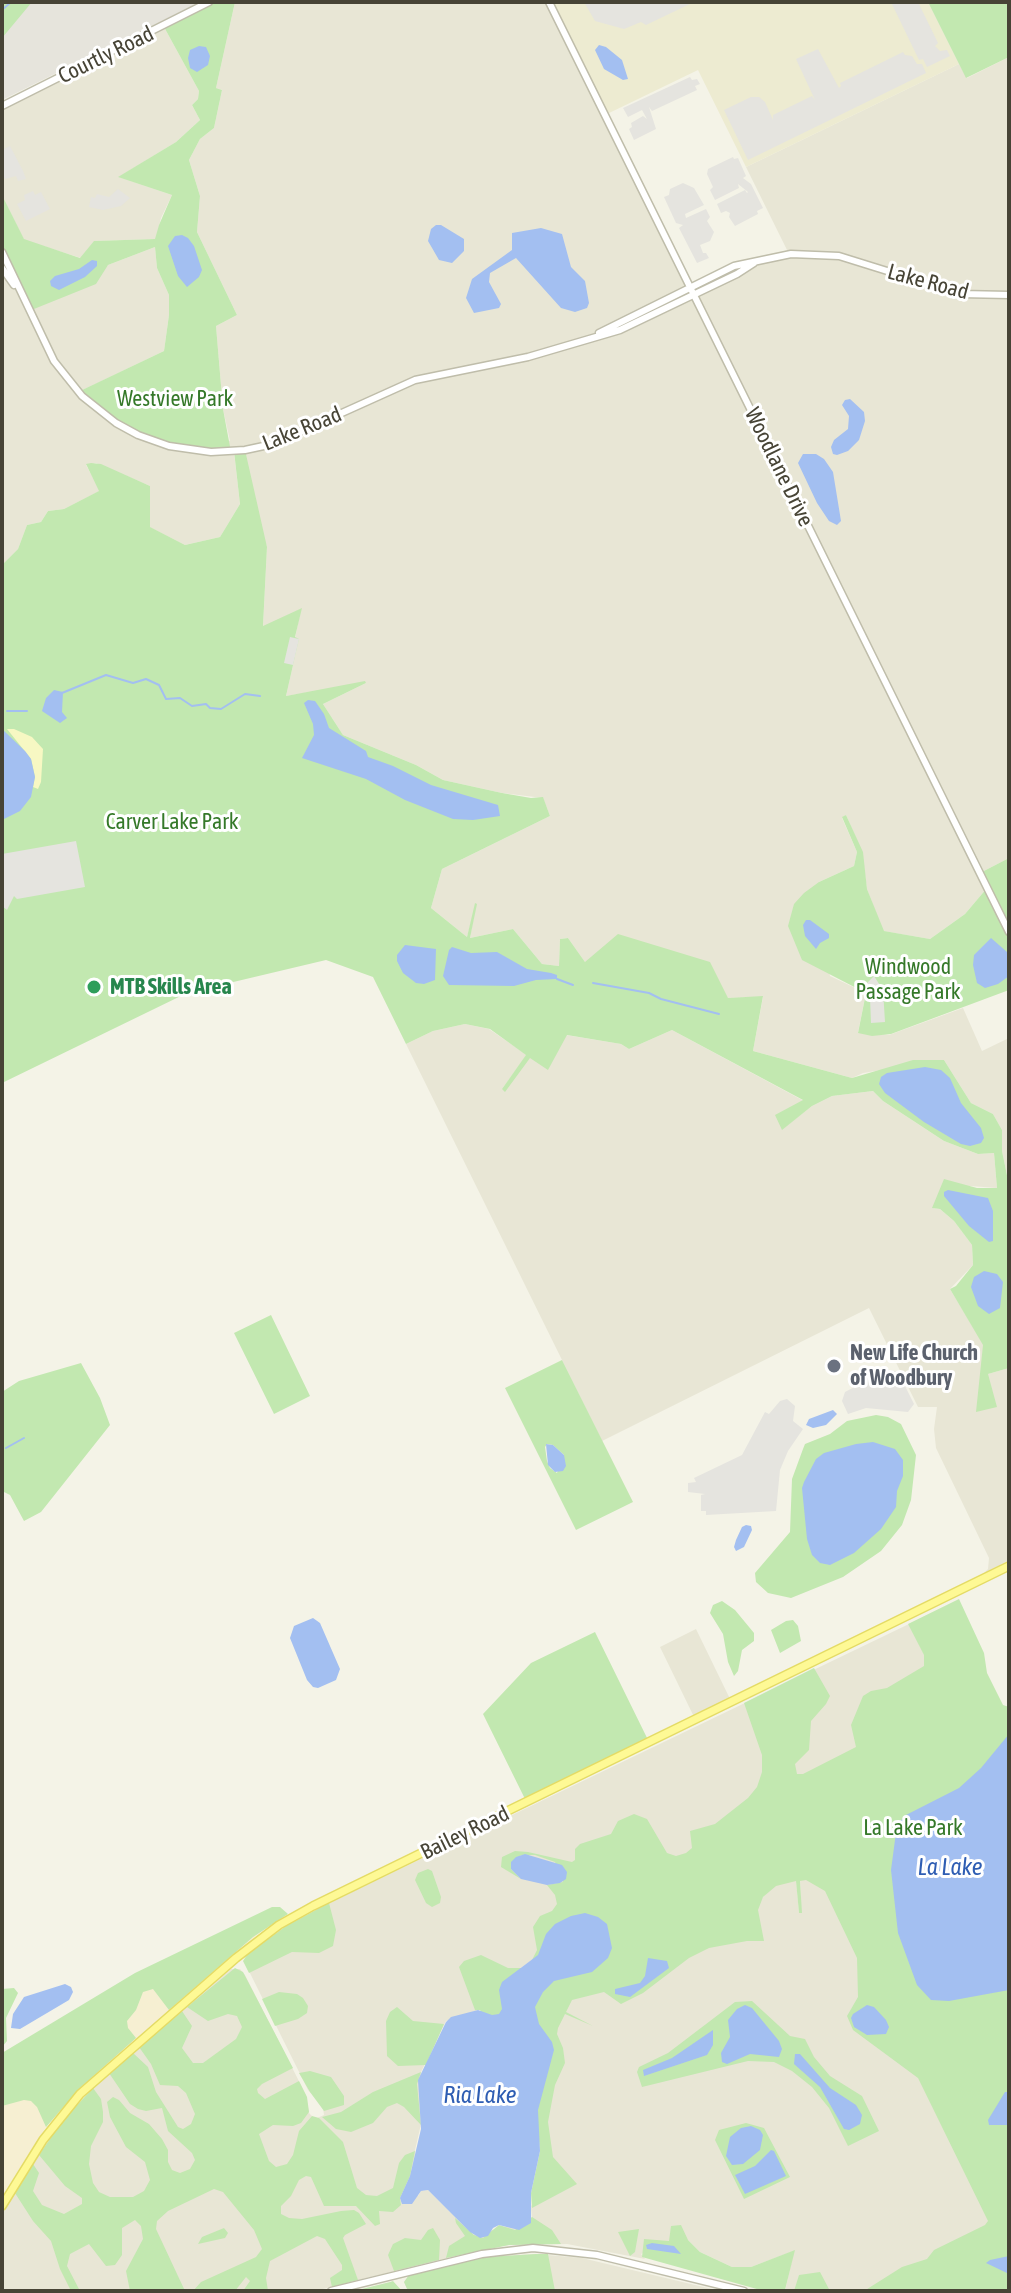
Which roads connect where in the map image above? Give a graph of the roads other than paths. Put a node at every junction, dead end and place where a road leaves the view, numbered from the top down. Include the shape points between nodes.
1 (209, 2) edge
2 (549, 2) edge
3 (2, 106) edge
4 (2, 252) edge
5 (2, 268) edge
6 (692, 291) junction
7 (1009, 295) edge
8 (22, 298) junction
9 (1009, 932) edge
10 (1009, 1566) edge
11 (2, 2206) edge
12 (331, 2291) edge
13 (744, 2291) edge

1 - 3 street, Courtly Road
2 - 6 street, Woodlane Drive
4 - 8 street, Lake Road
5 - 8 street, Lake Road
6 - 7 street, Lake Road via 781,255 827,254 961,294
6 - 8 street, Lake Road via 620,330 528,357 415,380 273,444 231,452 199,451 146,438 92,406 54,361
6 - 9 street, Woodlane Drive
10 - 11 main road, Bailey Road via 279,1925 80,2094 45,2137
12 - 13 street via 527,2248 597,2255

